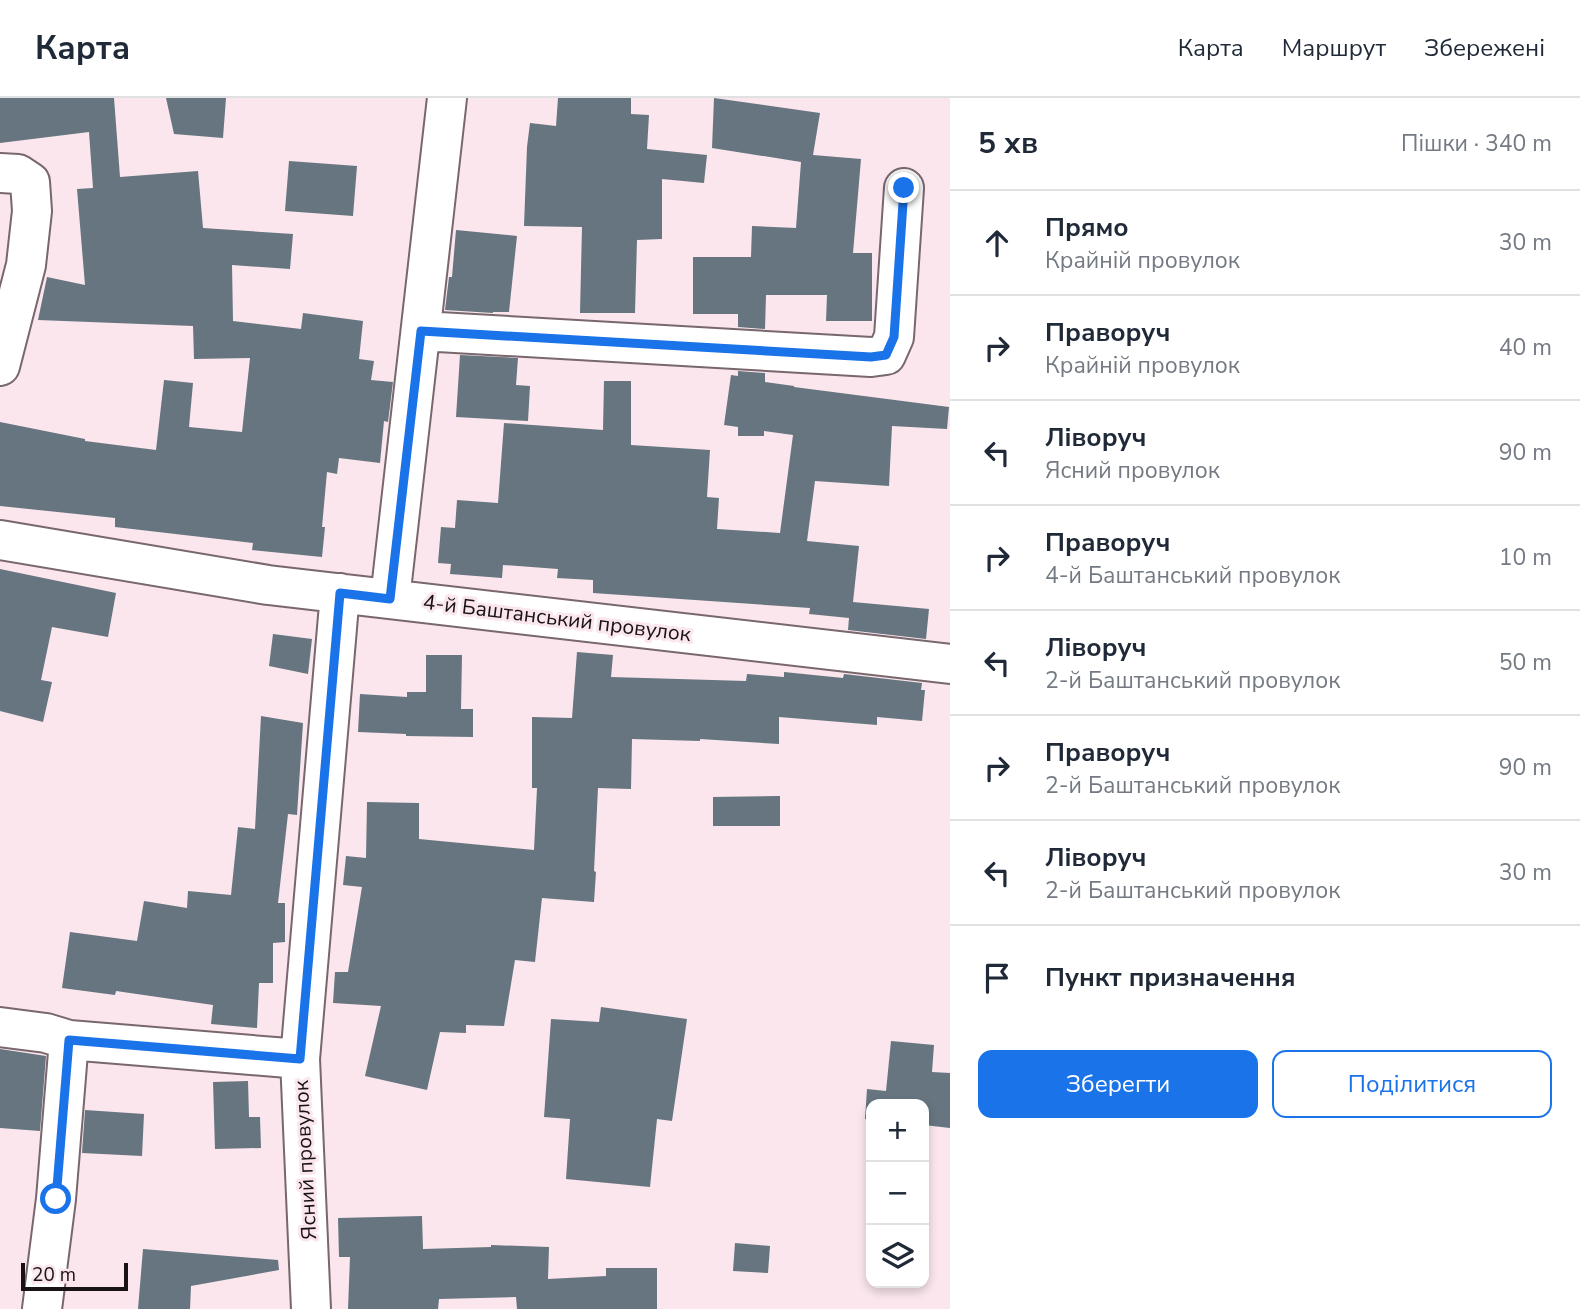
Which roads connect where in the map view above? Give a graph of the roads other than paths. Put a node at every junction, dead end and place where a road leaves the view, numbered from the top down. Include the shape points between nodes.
1 (447, 98) edge
2 (0, 173) edge
3 (904, 188) dead end
4 (421, 331) junction
5 (0, 366) edge
6 (0, 540) edge
7 (340, 593) junction
8 (390, 599) junction
9 (950, 664) edge
10 (0, 1027) edge
11 (69, 1040) junction
12 (300, 1059) junction
13 (41, 1309) edge
14 (311, 1309) edge

1 - 4 street
2 - 5 street via 18,174 30,182 32,211 26,265
3 - 4 street via 894,337 886,355
4 - 8 street
6 - 7 street, 4-й Баштанський провулок
7 - 8 street, 4-й Баштанський провулок
7 - 12 street, Ясний провулок
8 - 9 street, 4-й Баштанський провулок
10 - 11 street
11 - 12 street
11 - 13 street via 56,1199
12 - 14 street, Ясний провулок

